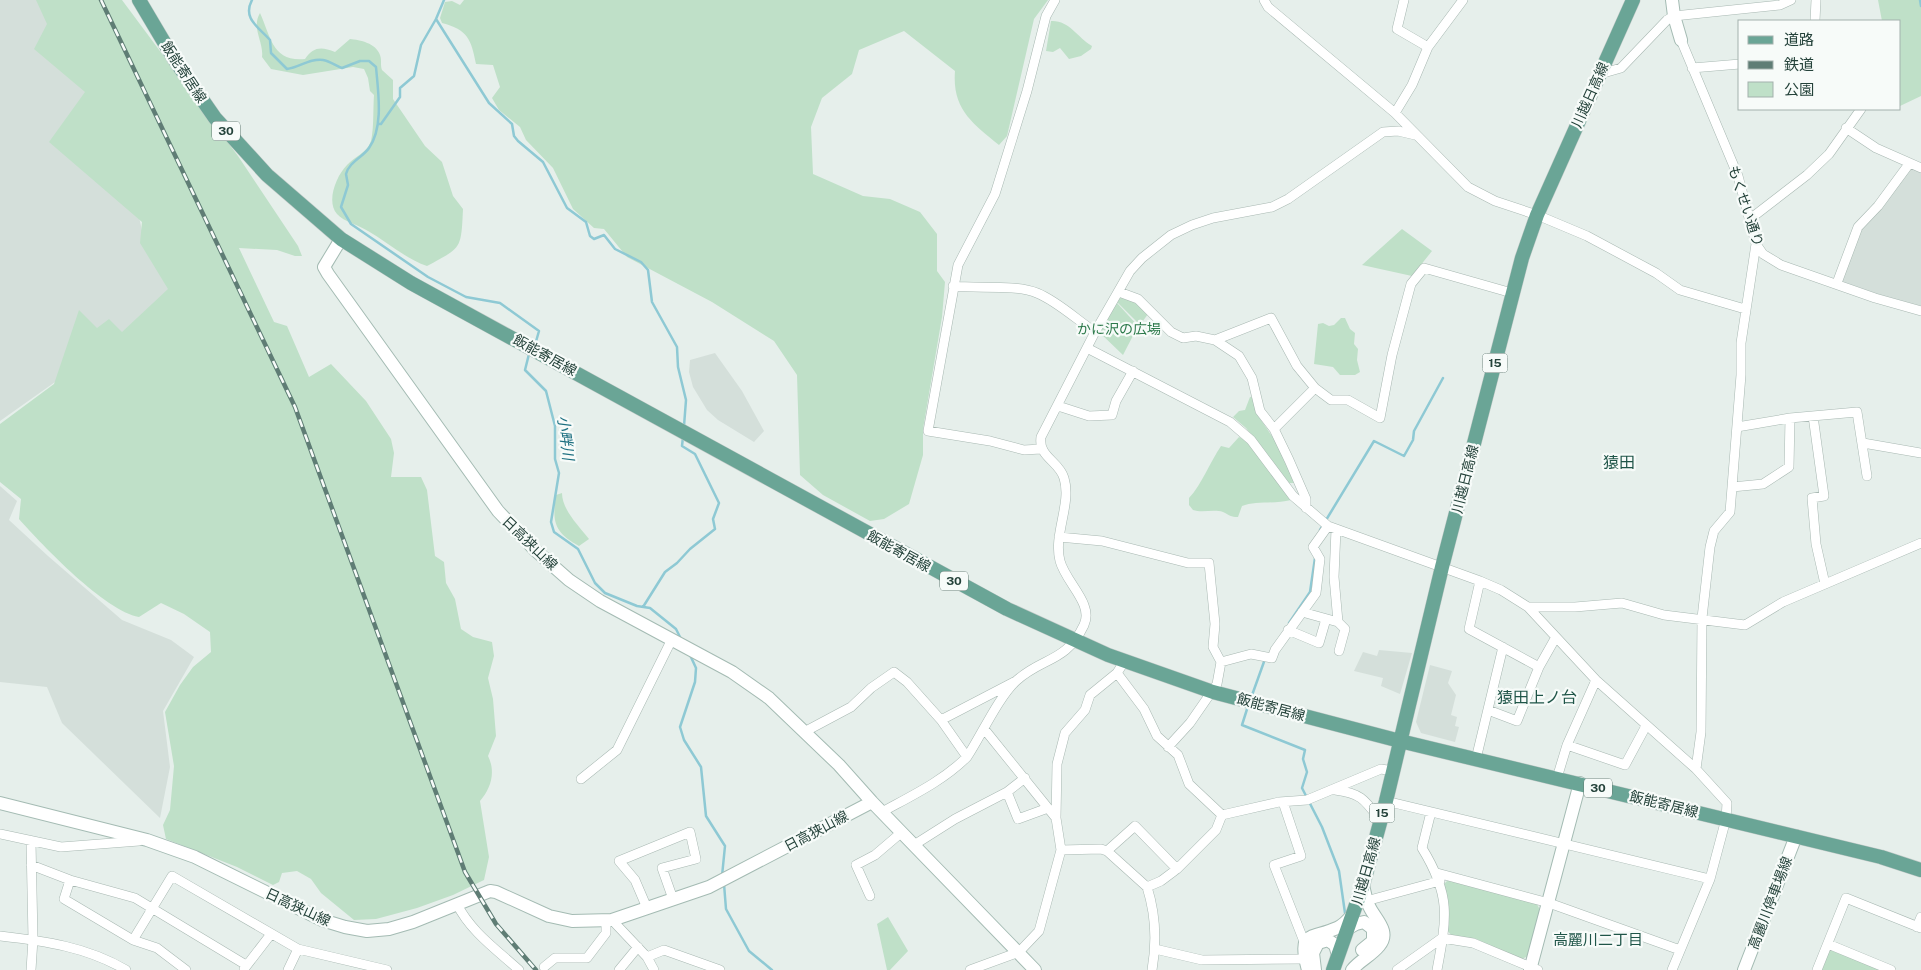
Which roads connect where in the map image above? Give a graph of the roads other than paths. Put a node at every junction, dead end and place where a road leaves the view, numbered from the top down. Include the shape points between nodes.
1 (139, 0) edge
2 (1055, 0) edge
3 (1264, 0) edge
4 (1404, 0) edge
5 (1463, 0) edge
6 (1633, 0) edge
7 (1672, 0) edge
8 (1791, 0) edge
9 (1816, 0) edge
10 (1674, 16) junction
11 (1815, 20) edge
12 (1681, 40) joint
13 (1428, 47) junction
14 (1738, 64) edge
15 (1692, 68) junction
16 (1600, 74) junction
17 (1860, 110) edge
18 (1395, 113) junction
19 (1846, 128) junction
20 (1415, 134) junction
21 (1909, 164) junction
22 (1921, 168) edge
23 (1537, 215) junction
24 (1750, 219) junction
25 (340, 239) junction
26 (1756, 244) junction
27 (1837, 283) junction
28 (953, 286) junction
29 (1119, 292) junction
30 (1512, 293) junction
31 (1745, 309) junction
32 (1921, 311) edge
33 (1094, 332) junction
34 (1215, 340) junction
35 (1087, 348) junction
36 (1133, 371) junction
37 (1315, 388) junction
38 (1058, 406) junction
39 (1813, 416) junction
40 (1790, 418) junction
41 (1737, 427) junction
42 (1274, 429) junction
43 (1863, 444) junction
44 (1041, 449) junction
45 (1921, 453) edge
46 (1867, 476) dead end
47 (1732, 487) junction
48 (1306, 508) junction
49 (1332, 527) junction
50 (1059, 537) junction
51 (1921, 543) edge
52 (1442, 567) junction
53 (1480, 581) junction
54 (1824, 584) junction
55 (1528, 607) junction
56 (1302, 612) junction
57 (1702, 618) junction
58 (1326, 619) junction
59 (1338, 622) junction
60 (1288, 630) junction
61 (1556, 637) junction
62 (675, 641) junction
63 (1076, 642) junction
64 (1503, 647) junction
65 (1339, 651) dead end
66 (1221, 662) junction
67 (1539, 667) junction
68 (1121, 668) junction
69 (1596, 680) junction
70 (1017, 681) junction
71 (1213, 692) junction
72 (1488, 710) junction
73 (941, 720) junction
74 (1646, 726) junction
75 (985, 730) junction
76 (806, 731) junction
77 (1400, 741) junction
78 (1567, 745) junction
79 (1168, 746) junction
80 (966, 757) junction
81 (1476, 758) junction
82 (1696, 769) junction
83 (1393, 771) junction
84 (1025, 778) junction
85 (1558, 778) junction
86 (581, 779) dead end
87 (1580, 783) junction
88 (1336, 790) junction
89 (1007, 792) junction
90 (1386, 801) junction
91 (872, 802) junction
92 (1282, 802) junction
93 (0, 803) edge
94 (1048, 808) junction
95 (882, 812) junction
96 (1431, 812) junction
97 (1222, 815) junction
98 (1056, 818) junction
99 (1726, 819) junction
100 (1380, 820) junction
101 (902, 832) junction
102 (0, 834) edge
103 (1796, 836) junction
104 (147, 840) junction
105 (31, 842) junction
106 (1565, 844) junction
107 (914, 845) junction
108 (1061, 850) junction
109 (1106, 851) junction
110 (31, 865) junction
111 (1177, 869) junction
112 (1921, 870) edge
113 (1438, 877) junction
114 (1710, 879) junction
115 (70, 880) junction
116 (1363, 885) junction
117 (1147, 887) junction
118 (870, 896) dead end
119 (673, 899) junction
120 (1366, 901) junction
121 (1549, 903) junction
122 (456, 904) junction
123 (152, 908) junction
124 (647, 908) junction
125 (1352, 916) junction
126 (1921, 917) edge
127 (609, 920) junction
128 (1919, 927) edge
129 (1347, 930) junction
130 (271, 934) junction
131 (0, 936) edge
132 (1442, 938) junction
133 (34, 939) junction
134 (133, 940) junction
135 (1305, 944) junction
136 (1828, 944) junction
137 (638, 947) junction
138 (1155, 949) junction
139 (298, 950) junction
140 (1680, 950) junction
141 (1019, 952) junction
142 (1338, 955) junction
143 (647, 957) junction
144 (1306, 964) edge
145 (346, 966) edge
146 (544, 967) dead end
147 (245, 968) edge
148 (1533, 969) edge
149 (31, 970) edge
150 (126, 970) edge
151 (186, 970) edge
152 (288, 970) edge
153 (387, 970) edge
154 (519, 970) edge
155 (619, 970) edge
156 (654, 970) edge
157 (720, 970) edge
158 (970, 970) edge
159 (1035, 970) edge
160 (1152, 970) edge
161 (1315, 970) edge
162 (1334, 970) edge
163 (1345, 970) edge
164 (1352, 970) edge
165 (1397, 970) edge
166 (1437, 970) edge
167 (1672, 970) edge
168 (1744, 970) edge
169 (1817, 970) edge
170 (1891, 970) edge

1 - 25 main road, 飯能寄居線 / 30 via 174,59 215,118 267,175
2 - 28 street via 1046,16 1028,91 995,194 958,266
3 - 18 street via 1268,7
4 - 13 street via 1397,29
5 - 13 street
6 - 16 main road, 川越日高線 / 15
7 - 10 main road, もくせい通り
8 - 10 street
9 - 11 street
10 - 12 main road, もくせい通り
10 - 16 street via 1620,68
12 - 15 street, もくせい通り
13 - 18 street via 1412,85
14 - 15 street
15 - 24 street, もくせい通り via 1738,176
16 - 23 main road, 川越日高線 / 15
17 - 19 street
18 - 20 street
19 - 21 street
19 - 24 street via 1830,154
20 - 23 street via 1468,188 1495,202
20 - 29 street via 1383,132 1280,203 1213,218 1171,235 1130,271
21 - 22 street
21 - 27 street via 1858,227
23 - 30 main road, 川越日高線 / 15
23 - 31 street via 1617,252 1680,290
24 - 26 street, もくせい通り
25 - 62 main road, 日高狭山線 via 324,266 328,274 498,511 569,580 600,601
25 - 63 main road, 飯能寄居線 / 30 via 411,283 938,572
26 - 27 street, もくせい通り via 1775,262
26 - 31 street
27 - 32 street, もくせい通り
28 - 33 street via 1038,293
28 - 44 street via 928,431 1024,450
29 - 33 street
29 - 34 street via 1138,299 1171,332 1184,338 1196,336
30 - 37 street via 1424,268 1411,284 1380,418 1348,400 1331,400
30 - 52 main road, 川越日高線 / 15
31 - 41 street
33 - 35 street
34 - 37 street via 1271,318 1297,366
34 - 42 street via 1239,356 1252,378 1260,411
35 - 36 street
35 - 38 street
36 - 38 street via 1112,415 1089,416
36 - 48 street via 1239,428
37 - 42 street
38 - 44 street via 1041,437
39 - 40 street
39 - 43 street via 1857,412
39 - 54 street via 1824,496 1812,498
40 - 41 street
40 - 47 street via 1789,467 1763,484
41 - 47 street
42 - 48 street via 1306,498
43 - 45 street
43 - 46 street
44 - 50 street via 1064,478
47 - 57 street via 1730,512 1714,531 1710,547
48 - 49 street
49 - 52 street
49 - 56 street via 1313,547 1320,559 1316,593
49 - 59 street
50 - 63 street via 1060,560 1067,580 1086,608 1086,622
50 - 66 street via 1102,541 1188,563 1209,563 1215,624 1213,647
51 - 54 street
52 - 53 street
52 - 77 main road, 川越日高線 / 15
53 - 55 street
53 - 64 street via 1468,629
54 - 57 street via 1783,602 1745,625
55 - 57 street via 1622,603 1664,615
55 - 61 street
56 - 58 street
56 - 60 street
57 - 82 street via 1702,720
58 - 59 street
58 - 60 street via 1319,643
59 - 65 street via 1345,629
60 - 66 street via 1268,657 1251,654
61 - 67 street
61 - 69 street
62 - 76 main road, 日高狭山線 via 753,686
62 - 86 street via 618,750
63 - 68 main road, 飯能寄居線 / 30
63 - 70 street
64 - 67 street
64 - 72 street
66 - 71 street
67 - 72 street via 1517,721
68 - 71 main road, 飯能寄居線 / 30
68 - 79 street via 1157,736
68 - 98 street via 1090,695 1085,710 1065,733 1057,764
69 - 74 street
69 - 78 street
70 - 73 street
70 - 75 street
71 - 77 main road, 飯能寄居線 / 30
71 - 79 street
72 - 81 street
73 - 76 street via 894,672 851,707
73 - 80 street
74 - 78 street via 1625,765
74 - 82 street
75 - 80 street
75 - 84 street
76 - 91 main road, 日高狭山線
77 - 81 main road, 飯能寄居線 / 30
77 - 83 main road, 川越日高線 / 15
78 - 85 street
79 - 97 street via 1178,755 1189,784
80 - 95 street via 923,790
81 - 85 main road, 飯能寄居線 / 30
82 - 99 street via 1727,803
83 - 88 street via 1381,769
83 - 90 main road, 川越日高線 / 15
84 - 89 street
84 - 94 street
85 - 87 main road, 飯能寄居線 / 30
87 - 99 main road, 飯能寄居線 / 30
87 - 106 main road
88 - 92 street via 1307,800
88 - 100 street via 1355,792
89 - 94 street via 1018,819
89 - 107 street
90 - 96 street
90 - 100 main road, 川越日高線 / 15
91 - 95 main road
91 - 119 main road, 日高狭山線 via 723,879
92 - 97 street
92 - 135 street via 1301,856 1274,865
93 - 104 main road, 日高狭山線
94 - 98 street
95 - 101 main road
96 - 106 street
96 - 113 street via 1422,848
97 - 111 street via 1216,830
98 - 108 street
99 - 103 main road, 飯能寄居線 / 30
99 - 114 street
100 - 116 main road, 川越日高線 / 15
101 - 107 main road
101 - 118 street via 875,855 856,865
102 - 105 street
103 - 112 main road, 飯能寄居線 / 30
103 - 168 main road, 高麗川停車場線
104 - 105 street via 61,847
104 - 122 main road, 日高狭山線 via 195,857 322,920 345,927 367,931 389,929
105 - 110 street
106 - 114 street
106 - 121 main road
107 - 141 main road
108 - 109 street
108 - 141 street via 1040,931
109 - 111 street via 1134,826
109 - 117 street
110 - 115 street
110 - 133 street
111 - 117 street
113 - 120 street
113 - 121 street
113 - 132 street via 1445,903
114 - 140 street
115 - 123 street via 135,898
115 - 134 street via 64,899
116 - 120 main road
116 - 125 main road, 川越日高線 / 15
117 - 138 street via 1155,917
119 - 124 main road, 日高狭山線
119 - 124 street via 662,868 696,859 690,832 619,862 635,880
120 - 164 main road via 1382,925 1383,940
121 - 140 street
121 - 148 main road
122 - 127 main road, 日高狭山線 via 490,891 548,916 572,921
122 - 154 street via 478,933
123 - 130 street via 172,876
123 - 134 street
123 - 147 street
124 - 127 main road, 日高狭山線
125 - 129 main road, 川越日高線 / 15
125 - 135 main road via 1338,927 1314,934
126 - 128 street
127 - 137 street
127 - 146 street via 606,933 587,958 555,958
128 - 136 street via 1846,898
129 - 142 main road, 川越日高線 / 15
129 - 163 main road via 1364,922 1373,929 1374,935 1368,946 1349,960
130 - 139 street
130 - 147 street
131 - 133 street
132 - 148 street via 1473,942
132 - 165 street
132 - 166 street
133 - 149 street
133 - 150 street via 76,948
134 - 151 street via 157,948
135 - 144 main road
136 - 169 street
136 - 170 street
137 - 143 street
137 - 155 street
138 - 144 street via 1202,960
138 - 160 street
139 - 145 street
139 - 152 street
140 - 167 street
141 - 158 street
141 - 159 main road
142 - 161 main road via 1328,940 1318,943 1313,953
142 - 162 main road, 川越日高線 / 15
143 - 156 street
143 - 157 street via 664,950
145 - 153 street

